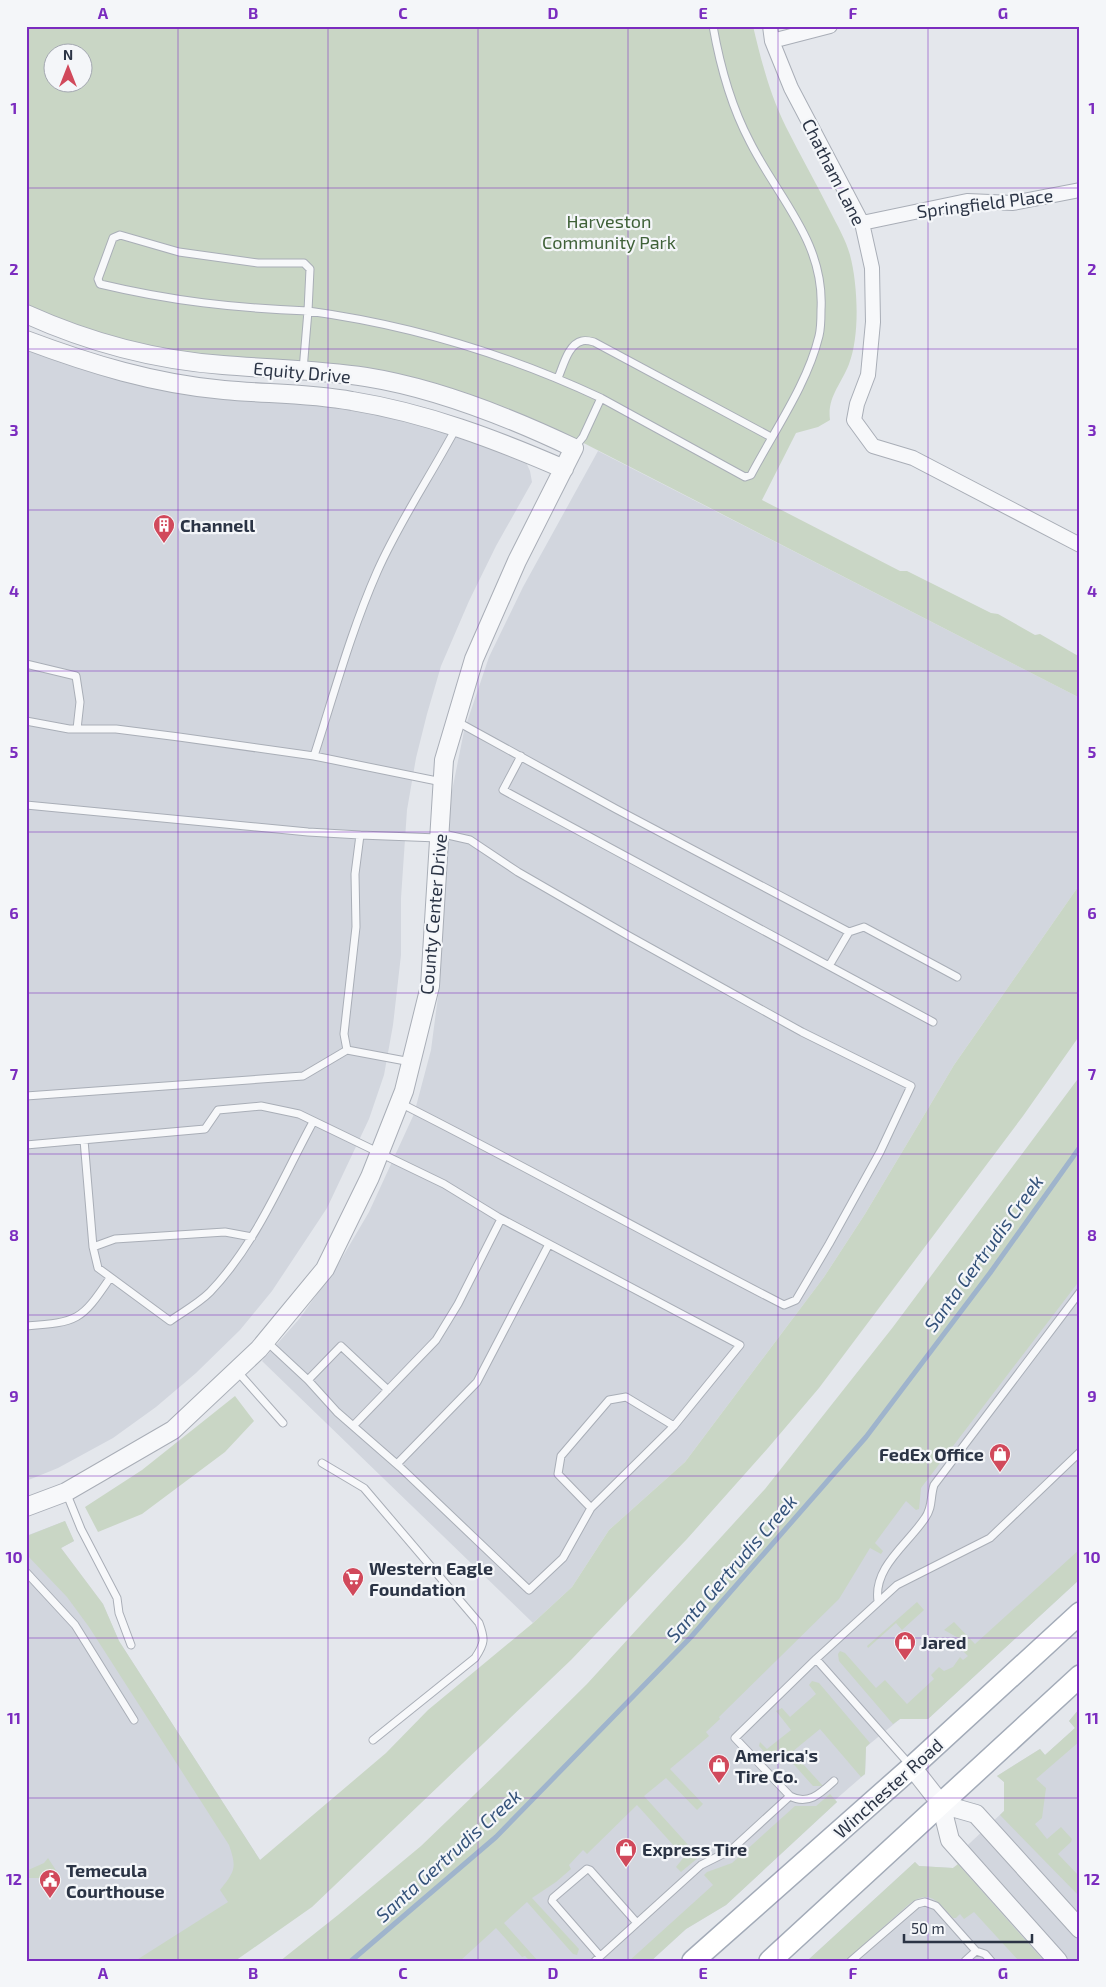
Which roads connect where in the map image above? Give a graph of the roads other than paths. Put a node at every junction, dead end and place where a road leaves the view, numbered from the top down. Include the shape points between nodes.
1 (713, 26) edge
2 (770, 26) edge
3 (830, 26) edge
4 (772, 41) junction
5 (1080, 190) edge
6 (862, 223) junction
7 (308, 311) junction
8 (26, 314) edge
9 (26, 340) edge
10 (303, 370) junction
11 (558, 378) junction
12 (601, 398) junction
13 (457, 427) junction
14 (771, 437) junction
15 (574, 448) junction
16 (564, 470) junction
17 (1080, 545) edge
18 (26, 664) edge
19 (26, 721) edge
20 (456, 721) junction
21 (77, 729) junction
22 (314, 756) junction
23 (521, 756) junction
24 (442, 782) junction
25 (26, 805) edge
26 (360, 835) junction
27 (439, 836) junction
28 (850, 932) junction
29 (829, 966) junction
30 (957, 977) dead end
31 (933, 1022) dead end
32 (347, 1050) junction
33 (411, 1062) junction
34 (26, 1096) edge
35 (400, 1102) junction
36 (313, 1122) junction
37 (84, 1140) junction
38 (26, 1145) edge
39 (380, 1154) junction
40 (501, 1219) junction
41 (252, 1237) junction
42 (549, 1244) junction
43 (93, 1247) junction
44 (110, 1278) junction
45 (1080, 1292) edge
46 (26, 1326) edge
47 (266, 1341) junction
48 (237, 1370) junction
49 (308, 1380) junction
50 (388, 1390) junction
51 (283, 1424) dead end
52 (353, 1426) junction
53 (674, 1426) junction
54 (1080, 1452) edge
55 (322, 1463) dead end
56 (397, 1464) junction
57 (66, 1492) junction
58 (26, 1507) edge
59 (591, 1508) junction
60 (26, 1572) edge
61 (878, 1601) junction
62 (1080, 1613) edge
63 (131, 1645) dead end
64 (816, 1659) junction
65 (1080, 1676) edge
66 (134, 1720) dead end
67 (373, 1740) dead end
68 (912, 1767) junction
69 (834, 1781) dead end
70 (790, 1796) junction
71 (941, 1804) junction
72 (636, 1923) junction
73 (1080, 1929) edge
74 (976, 1951) junction
75 (598, 1958) edge
76 (693, 1961) edge
77 (770, 1961) edge
78 (851, 1961) edge
79 (965, 1961) edge
80 (990, 1961) edge
81 (1058, 1961) edge

1 - 14 lane via 720,62 739,118 764,168 805,234 819,271 822,298 820,334 810,368
2 - 4 street, Chatham Lane
3 - 4 street
4 - 6 street, Chatham Lane via 791,88
5 - 6 street, Springfield Place via 1013,202 967,201
6 - 17 street, Chatham Lane via 872,268 873,322 868,375 854,420 873,446 913,458
7 - 7 lane via 195,303 124,290 100,284 98,279 113,238 120,235 180,252 258,263 304,263 310,269
7 - 10 lane
7 - 11 lane via 413,330
8 - 10 street, Equity Drive via 55,327 131,350 222,365
9 - 13 street, Equity Drive via 134,376 224,390 352,401
10 - 15 street, Equity Drive via 368,377 428,392
11 - 12 lane
11 - 14 lane via 575,344 594,342
12 - 14 lane via 745,477 751,475
12 - 15 lane via 583,437
13 - 16 street, Equity Drive
13 - 22 lane via 402,520 376,573
15 - 16 street, County Center Drive
16 - 20 street, County Center Drive via 517,561 474,659
18 - 21 lane via 76,676 80,702
19 - 21 lane
20 - 23 lane
20 - 24 street, County Center Drive via 444,760
21 - 22 lane via 116,729
22 - 24 lane
23 - 28 lane
23 - 29 lane via 503,790
24 - 27 street, County Center Drive
25 - 26 lane
26 - 27 lane
26 - 32 lane via 355,874 356,927 344,1034
27 - 33 street, County Center Drive via 430,986
27 - 35 lane via 470,840 518,872 802,1032 911,1086 880,1152 829,1244 796,1300 784,1305
28 - 29 lane
28 - 30 lane via 864,927
29 - 31 lane
32 - 33 lane
32 - 34 lane via 303,1076
33 - 35 street, County Center Drive
35 - 39 street, County Center Drive
36 - 37 lane via 299,1114 261,1106 218,1110 205,1129
36 - 39 lane
36 - 41 lane
37 - 38 lane
37 - 43 lane
39 - 40 lane via 444,1184
39 - 47 street, County Center Drive via 325,1269
40 - 42 lane
40 - 50 lane via 436,1340
41 - 43 lane via 225,1232 115,1239
41 - 44 lane via 235,1263 208,1293 170,1321
42 - 53 lane via 740,1345
42 - 56 lane via 477,1382
43 - 44 lane via 98,1268
44 - 46 lane via 91,1306 76,1319
45 - 61 lane via 934,1485 931,1507 925,1519 891,1558 879,1584
47 - 48 street, County Center Drive
47 - 49 lane
48 - 51 lane
48 - 57 street, County Center Drive via 173,1430
49 - 50 lane via 340,1346
49 - 52 lane
50 - 52 lane
52 - 56 lane
53 - 59 lane
53 - 59 lane via 626,1397 609,1400 561,1456 558,1474
54 - 61 lane via 990,1538 897,1584
55 - 67 lane via 364,1488 479,1622 483,1633 484,1645 475,1658
56 - 59 lane via 529,1590 563,1558
57 - 58 street, County Center Drive
57 - 63 lane via 81,1529 117,1598
60 - 66 lane via 75,1625
61 - 64 lane
62 - 68 main road, Winchester Road
64 - 68 lane
64 - 70 lane via 735,1738
65 - 71 main road
68 - 71 street
68 - 76 main road, Winchester Road
69 - 70 lane via 816,1797 804,1800
70 - 72 lane via 731,1850 701,1865
71 - 73 street via 976,1814
71 - 77 main road
71 - 81 street via 950,1840
72 - 75 lane
72 - 75 lane via 590,1870 586,1869 553,1898 552,1901
74 - 78 lane via 936,1906 925,1902 917,1904
74 - 79 lane
74 - 80 lane via 985,1954

